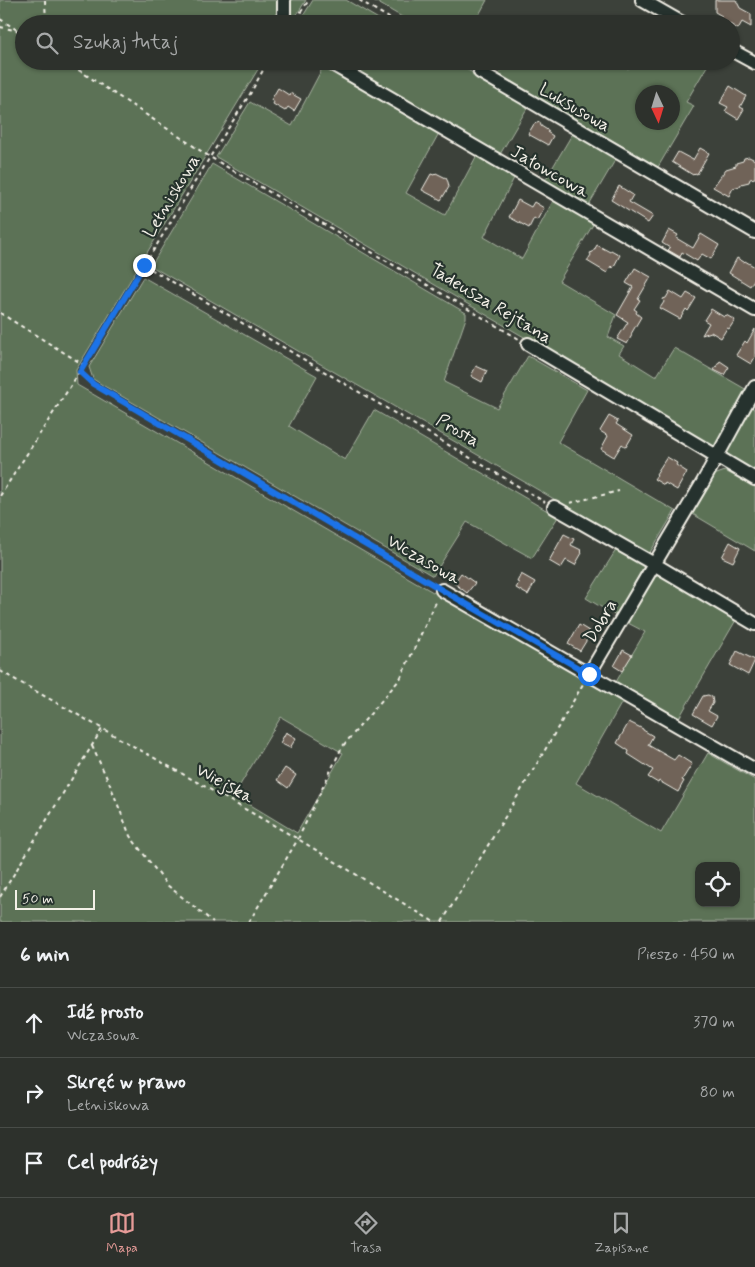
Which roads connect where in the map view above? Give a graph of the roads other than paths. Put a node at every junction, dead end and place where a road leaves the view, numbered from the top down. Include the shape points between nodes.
1 (284, 0) edge
2 (642, 0) edge
3 (284, 15) edge
4 (668, 15) edge
5 (740, 55) edge
6 (755, 63) edge
7 (342, 70) edge
8 (480, 72) dead end
9 (755, 232) edge
10 (755, 310) edge
11 (528, 344) road end
12 (755, 387) edge
13 (716, 457) junction
14 (755, 479) edge
15 (554, 508) road end
16 (654, 564) junction
17 (442, 590) road end
18 (755, 624) edge
19 (589, 674) junction
20 (755, 770) edge

1 - 3 street
2 - 4 street
5 - 6 street
7 - 10 street, Jałowcowa
8 - 9 street, Luksusowa
11 - 13 street, Tadeusza Rejtana
12 - 13 street, Dobra
13 - 14 street, Tadeusza Rejtana
13 - 16 street, Dobra
15 - 16 street
16 - 18 street
16 - 19 street, Dobra
17 - 19 street, Wczasowa
19 - 20 street, Wczasowa

